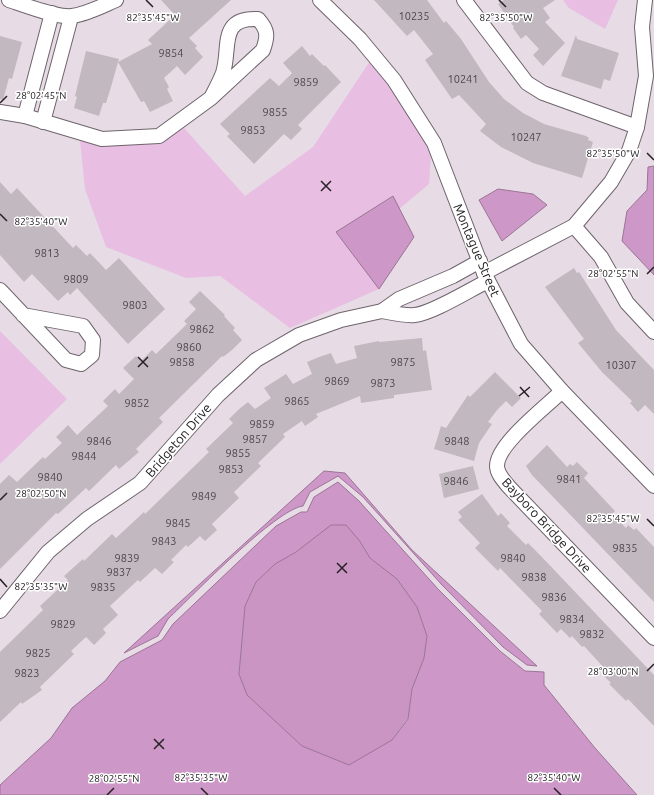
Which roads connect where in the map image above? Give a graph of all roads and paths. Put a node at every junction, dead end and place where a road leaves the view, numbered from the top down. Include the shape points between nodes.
1 (9, 0) edge
2 (116, 0) edge
3 (320, 0) edge
4 (464, 0) edge
5 (645, 0) edge
6 (52, 13) junction
7 (71, 17) junction
8 (36, 74) junction
9 (55, 78) junction
10 (210, 98) junction
11 (0, 112) edge
12 (25, 116) junction
13 (43, 122) junction
14 (637, 127) junction
15 (574, 226) junction
16 (484, 271) junction
17 (431, 286) junction
18 (0, 290) edge
19 (441, 305) junction
20 (382, 311) junction
21 (23, 315) junction
22 (654, 332) edge
23 (562, 391) junction
24 (654, 486) edge
25 (0, 611) edge
26 (654, 638) edge

1 - 6 street
2 - 7 street
3 - 16 street, Montague Street via 360,39 394,80 434,143
4 - 14 street via 527,83 543,93
5 - 14 street, Bridgeton Drive via 642,28 646,76
6 - 7 street
6 - 8 street
7 - 9 street
8 - 9 street
8 - 12 street
9 - 13 street
10 - 10 street via 263,50 267,39 265,27 258,19 246,18 234,25 227,39 224,72
10 - 13 street via 159,136 102,139
11 - 12 street
12 - 13 street
14 - 15 street, Bridgeton Drive via 629,151 611,182
15 - 16 street, Bridgeton Drive
15 - 22 street via 601,257 627,303
16 - 17 street, Bridgeton Drive via 453,276
16 - 19 street, Bridgeton Drive
16 - 23 street, Montague Street via 520,344
17 - 19 street
17 - 20 street, Bridgeton Drive via 399,299
18 - 21 street
19 - 20 street, Bridgeton Drive via 416,315
20 - 25 street, Bridgeton Drive via 341,320 299,335 256,360 218,395 140,482 87,519 48,552
21 - 21 street via 83,326 93,340 92,355 81,364 66,360
23 - 24 street, Montague Street
23 - 26 street, Bayboro Bridge Drive via 510,440 500,453 497,467 509,487

